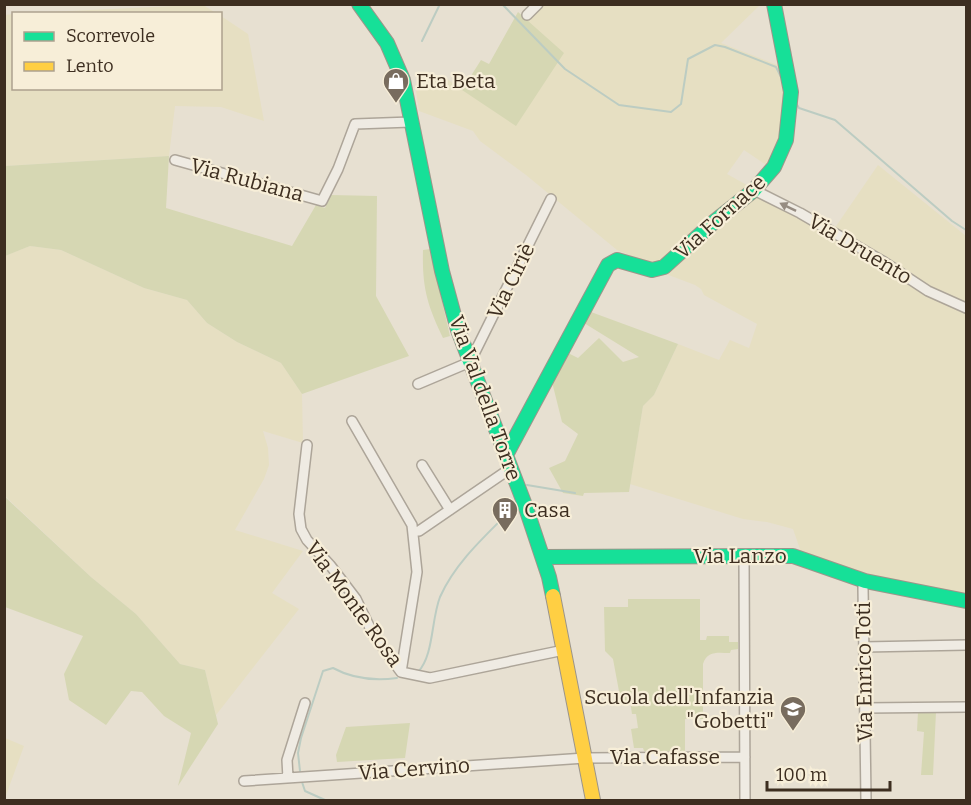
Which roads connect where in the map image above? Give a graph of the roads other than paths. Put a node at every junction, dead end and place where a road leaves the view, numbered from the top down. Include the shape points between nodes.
1 (359, 4) edge
2 (538, 4) edge
3 (774, 4) edge
4 (527, 15) dead end
5 (411, 122) junction
6 (175, 160) dead end
7 (754, 190) junction
8 (551, 199) dead end
9 (966, 309) edge
10 (470, 362) junction
11 (418, 384) dead end
12 (352, 421) dead end
13 (307, 445) dead end
14 (506, 455) junction
15 (422, 465) dead end
16 (511, 468) junction
17 (450, 510) junction
18 (419, 531) dead end
19 (744, 555) junction
20 (543, 557) junction
21 (865, 581) junction
22 (966, 601) edge
23 (966, 645) edge
24 (864, 647) junction
25 (564, 650) junction
26 (401, 672) junction
27 (305, 703) dead end
28 (966, 707) edge
29 (865, 708) junction
30 (745, 757) junction
31 (585, 758) junction
32 (288, 778) junction
33 (244, 781) dead end
34 (594, 801) edge
35 (745, 801) edge
36 (867, 801) edge

1 - 5 street, Via Val della Torre via 397,63
2 - 4 street
3 - 7 street, Via Fornace via 791,92 789,118 786,140 774,167
5 - 6 street, Via Rubiana via 355,124 322,201
5 - 10 street, Via Val della Torre via 442,271
9 -> 7 street, Via Druento
7 - 14 street, Via Fornace via 664,267 652,270 617,260 608,266
8 - 10 street, Via Ciriè
10 - 11 street
10 - 14 street, Via Val della Torre
12 - 26 street via 412,525 417,572
13 - 26 street, Via Monte Rosa via 299,514 301,529 356,600 373,634
14 - 16 street, Via Val della Torre
15 - 17 street
16 - 17 street
16 - 20 street, Via Val della Torre
17 - 18 street
19 - 20 street, Via Lanzo
19 - 21 street, Via Lanzo via 798,557
19 - 30 street
20 - 25 street, Via Val della Torre
21 - 22 street, Via Lanzo
21 - 24 street, Via Enrico Toti
23 - 24 street
24 - 29 street, Via Enrico Toti
25 - 26 street, Via Monte Rosa via 430,678
25 - 31 street, Via Val della Torre
27 - 32 street via 287,760
28 - 29 street
29 - 36 street, Via Enrico Toti
30 - 31 street, Via Cafasse
30 - 35 street
31 - 32 street, Via Cervino
31 - 34 street, Via Val della Torre
32 - 33 street, Via Cervino

